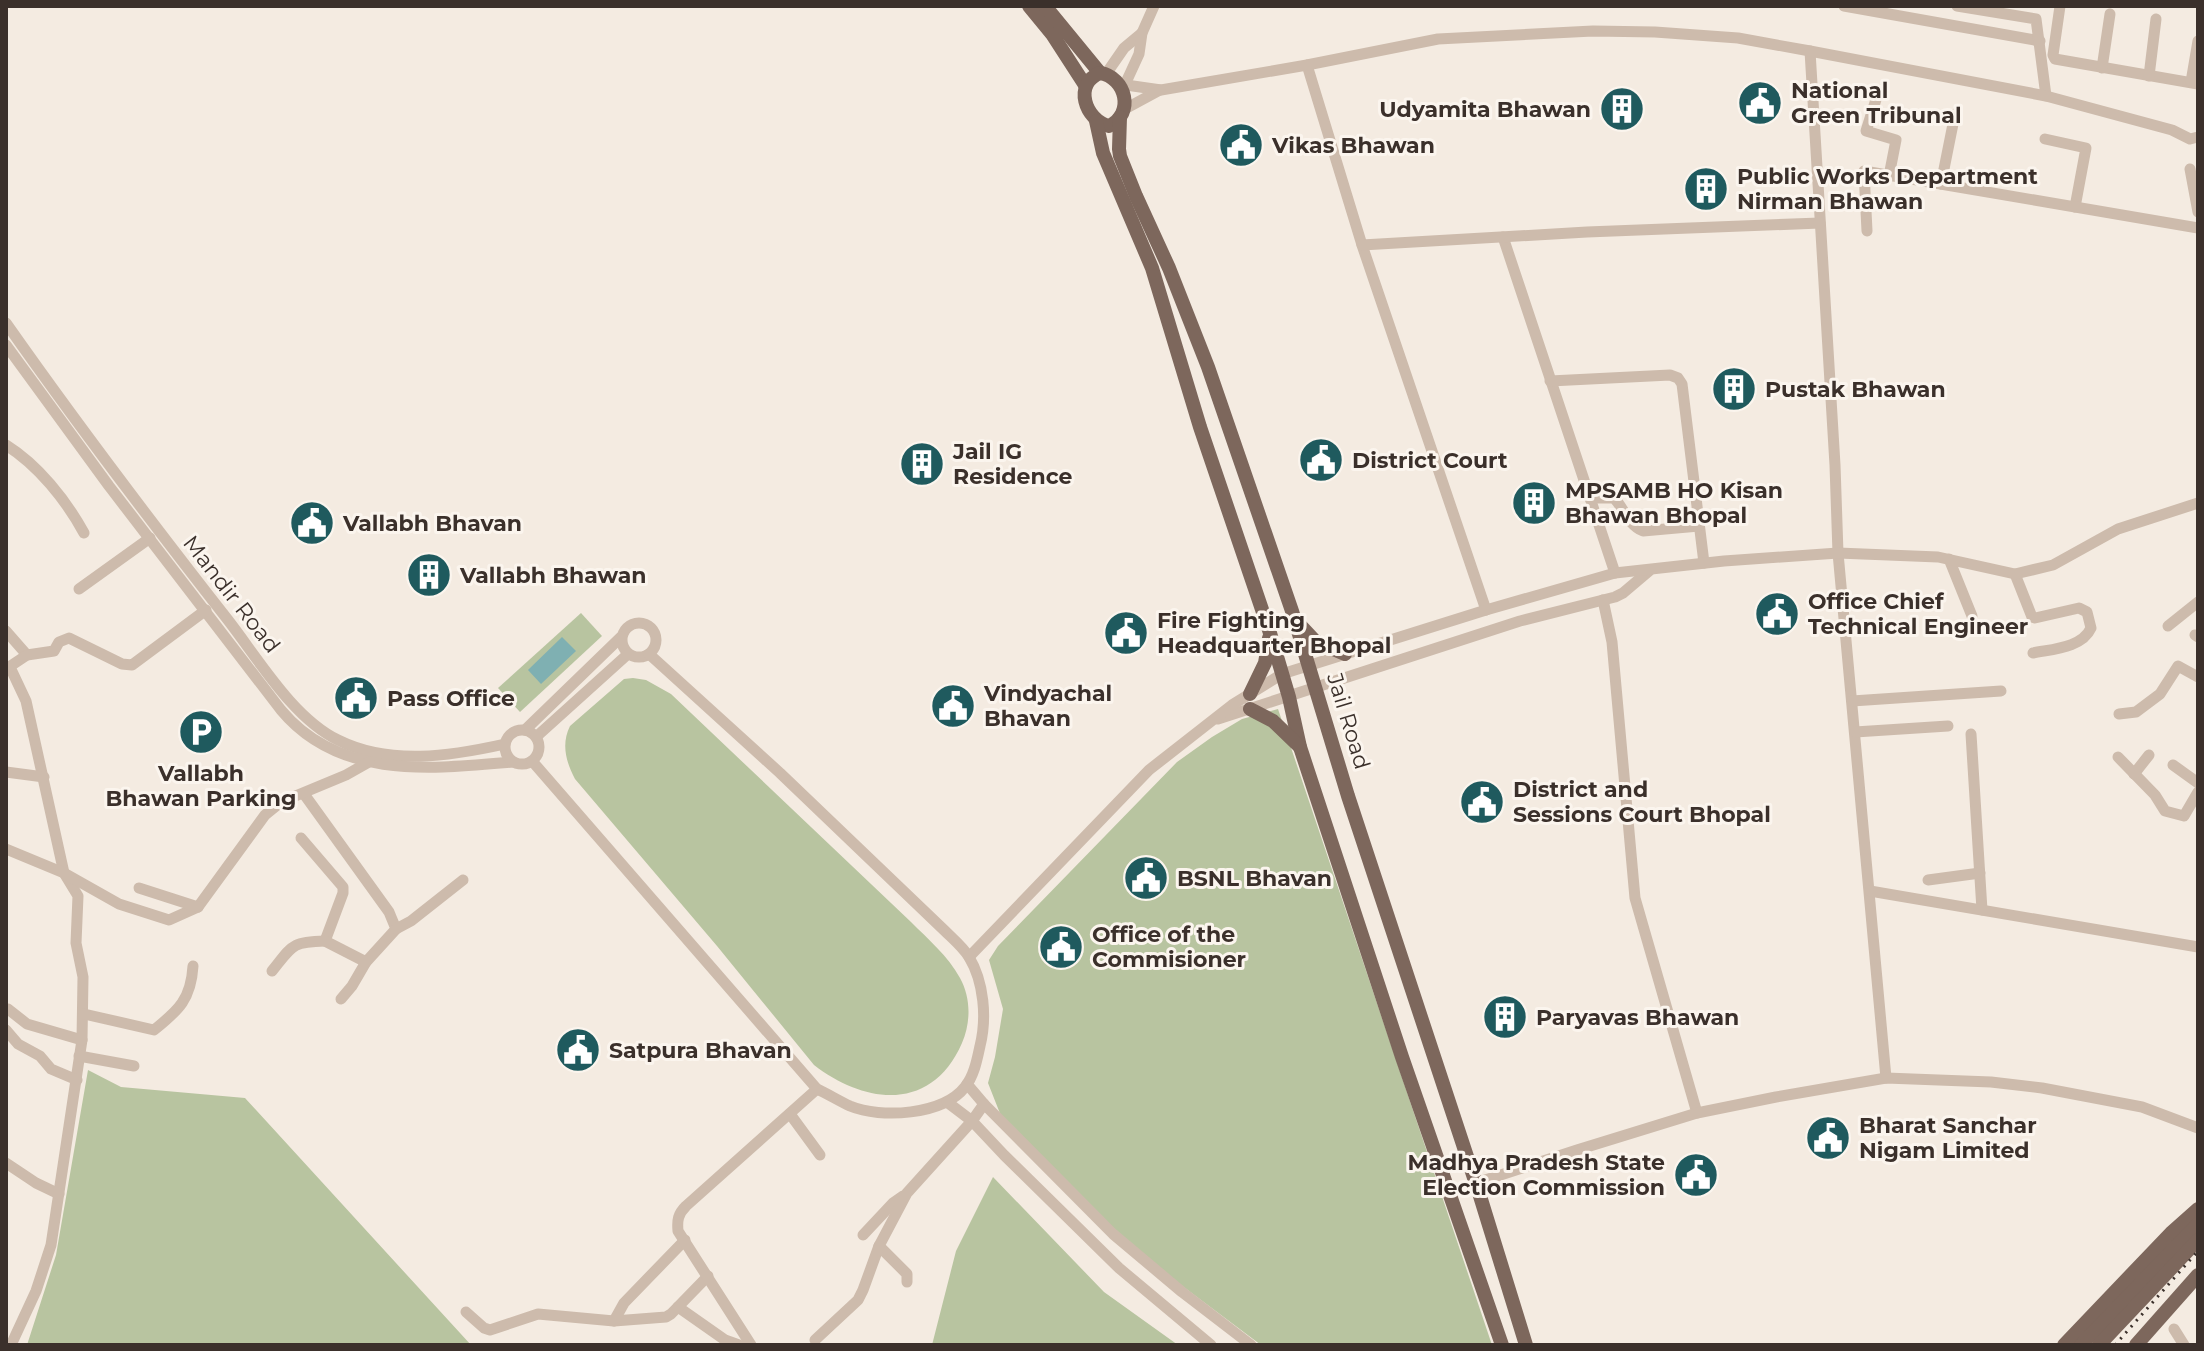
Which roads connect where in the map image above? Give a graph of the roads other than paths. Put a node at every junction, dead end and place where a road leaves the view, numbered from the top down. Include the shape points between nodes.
1 (1029, 6) edge
2 (1045, 6) edge
3 (1154, 6) edge
4 (1844, 6) edge
5 (1957, 6) edge
6 (2060, 6) edge
7 (2110, 14) dead end
8 (2156, 19) dead end
9 (1142, 33) junction
10 (2040, 41) junction
11 (2198, 41) edge
12 (1810, 51) junction
13 (1307, 65) junction
14 (2102, 68) junction
15 (1103, 73) junction
16 (2149, 76) junction
17 (2194, 83) edge
18 (1085, 85) junction
19 (1122, 86) junction
20 (1161, 90) junction
21 (1879, 90) dead end
22 (2046, 96) junction
23 (1122, 114) junction
24 (1955, 114) dead end
25 (1096, 121) junction
26 (2198, 137) edge
27 (2045, 139) dead end
28 (2190, 169) dead end
29 (1889, 176) junction
30 (1941, 184) junction
31 (2075, 207) junction
32 (2198, 212) edge
33 (1820, 223) junction
34 (2198, 228) edge
35 (1867, 231) dead end
36 (1503, 237) junction
37 (1362, 245) junction
38 (6, 323) edge
39 (6, 345) edge
40 (1550, 381) junction
41 (6, 445) edge
42 (94, 454) junction
43 (1590, 498) junction
44 (2198, 503) edge
45 (1699, 526) junction
46 (84, 533) dead end
47 (150, 538) junction
48 (1838, 553) junction
49 (1949, 559) junction
50 (1704, 563) junction
51 (1651, 569) junction
52 (1615, 573) junction
53 (2015, 574) junction
54 (79, 589) dead end
55 (1603, 600) junction
56 (2198, 602) edge
57 (206, 610) junction
58 (1486, 610) junction
59 (1972, 616) dead end
60 (1294, 618) junction
61 (2168, 626) dead end
62 (6, 631) edge
63 (1270, 633) junction
64 (621, 637) junction
65 (2033, 653) dead end
66 (628, 654) junction
67 (649, 654) junction
68 (1345, 654) junction
69 (27, 655) junction
70 (1309, 665) junction
71 (8, 668) edge
72 (1282, 674) junction
73 (2198, 677) edge
74 (1316, 689) junction
75 (2001, 691) dead end
76 (1289, 697) junction
77 (1250, 701) junction
78 (1852, 701) junction
79 (2119, 714) dead end
80 (1948, 726) dead end
81 (525, 730) junction
82 (1855, 732) junction
83 (1971, 734) dead end
84 (536, 737) junction
85 (505, 744) junction
86 (1300, 747) junction
87 (2149, 755) dead end
88 (2118, 757) dead end
89 (532, 761) junction
90 (369, 762) junction
91 (513, 762) junction
92 (2173, 765) dead end
93 (6, 772) edge
94 (2134, 774) junction
95 (44, 777) junction
96 (2198, 783) edge
97 (2198, 792) edge
98 (304, 794) junction
99 (301, 838) dead end
100 (6, 849) edge
101 (64, 873) junction
102 (1980, 873) junction
103 (463, 880) dead end
104 (1928, 880) dead end
105 (139, 888) dead end
106 (1870, 891) junction
107 (198, 907) junction
108 (1982, 910) junction
109 (396, 929) junction
110 (325, 941) junction
111 (2198, 947) edge
112 (969, 957) junction
113 (366, 962) junction
114 (193, 966) dead end
115 (272, 971) dead end
116 (341, 999) dead end
117 (8, 1009) dead end
118 (84, 1014) junction
119 (6, 1030) edge
120 (82, 1040) junction
121 (79, 1056) junction
122 (134, 1066) dead end
123 (1886, 1078) junction
124 (77, 1080) junction
125 (967, 1084) junction
126 (817, 1089) junction
127 (947, 1102) junction
128 (984, 1104) junction
129 (1697, 1113) junction
130 (790, 1114) junction
131 (972, 1121) junction
132 (2198, 1128) edge
133 (820, 1155) dead end
134 (6, 1163) edge
135 (1476, 1183) junction
136 (907, 1193) junction
137 (59, 1194) junction
138 (2198, 1209) edge
139 (2198, 1224) edge
140 (863, 1235) dead end
141 (685, 1240) junction
142 (2198, 1240) edge
143 (879, 1246) junction
144 (2198, 1275) edge
145 (708, 1276) junction
146 (907, 1282) dead end
147 (678, 1307) junction
148 (466, 1312) dead end
149 (614, 1321) junction
150 (2174, 1329) dead end
151 (815, 1340) dead end
152 (11, 1345) edge
153 (739, 1345) edge
154 (751, 1345) edge
155 (1211, 1345) edge
156 (1251, 1345) edge
157 (1502, 1345) edge
158 (1526, 1345) edge
159 (2064, 1345) edge
160 (2081, 1345) edge
161 (2099, 1345) edge
162 (2136, 1345) edge
163 (2184, 1345) edge

1 - 18 main road
2 - 15 main road
3 - 9 street
4 - 10 street
5 - 10 street via 2036,19
6 - 14 street via 2055,59
7 - 14 street
8 - 16 street
9 - 15 street
9 - 19 street via 1139,54
10 - 22 street
11 - 17 street
12 - 13 street via 1738,38 1593,31 1438,39
12 - 22 street
12 - 33 street
13 - 20 street
13 - 37 street
14 - 16 street
15 - 18 main road
15 - 19 main road
16 - 17 street
18 - 25 main road
19 - 20 street
19 - 23 main road
20 - 23 street
21 - 29 street via 1866,131 1896,140
22 - 26 street via 2190,139
23 - 25 main road via 1109,126
23 - 60 main road, Jail Road via 1120,156 1208,367
24 - 30 street
25 - 63 main road via 1103,153 1152,268
27 - 31 street via 2086,148
28 - 32 street
29 - 30 street
29 - 35 street via 1864,171
30 - 31 street
31 - 34 street
33 - 36 street
33 - 48 street
36 - 37 street
36 - 40 street
37 - 58 street
38 - 42 street, Mandir Road
39 - 42 street, Mandir Road
40 - 43 street
40 - 45 street via 1678,378
41 - 46 street via 67,505
42 - 47 street, Mandir Road
42 - 85 street, Mandir Road via 313,726 359,748 418,757
43 - 45 street via 1614,498 1643,531
43 - 52 street
44 - 53 street via 2118,529 2053,565
45 - 50 street
47 - 54 street
47 - 57 street, Mandir Road
48 - 49 street
48 - 50 street
48 - 78 street
49 - 53 street
49 - 59 street
50 - 51 street
51 - 52 street
51 - 55 street via 1623,593
52 - 58 street
53 - 65 street via 2032,617 2079,608 2087,612 2091,628 2085,638
55 - 74 street via 1520,621
55 - 129 street via 1612,642 1635,898
56 - 61 street
57 - 69 street via 132,665 69,638 54,651
57 - 90 street, Mandir Road via 296,726 337,751
58 - 68 street
60 - 68 main road via 1315,641
60 - 70 main road, Jail Road
62 - 69 street
63 - 72 main road
63 - 77 main road
64 - 66 street
64 - 67 street via 628,626 646,624 656,638
64 - 81 street
66 - 67 street
66 - 84 street
67 - 112 street
68 - 70 street
69 - 71 street
70 - 72 street
70 - 74 main road, Jail Road
71 - 95 street via 26,701
72 - 76 main road
72 - 77 street
73 - 79 street via 2178,666 2160,694 2136,712
74 - 76 street
74 - 135 main road, Jail Road
75 - 78 street
76 - 77 street
76 - 86 main road
77 - 86 main road
77 - 112 street via 1210,722 1149,770
78 - 82 street
80 - 82 street
81 - 84 street
81 - 85 street via 512,733
82 - 106 street
83 - 102 street
84 - 89 street via 539,750
85 - 91 street
86 - 157 main road
87 - 94 street
88 - 94 street
89 - 91 street
89 - 126 street
90 - 91 street, Mandir Road via 432,768
90 - 98 street
92 - 96 street
93 - 95 street
94 - 97 street via 2165,811 2184,816
95 - 101 street
98 - 107 street via 265,815
98 - 109 street
99 - 110 street via 343,887
100 - 101 street
101 - 107 street via 119,904 169,920
101 - 118 street via 78,896 76,943
102 - 104 street
102 - 108 street
103 - 109 street
105 - 107 street
106 - 108 street
106 - 123 street
108 - 111 street
109 - 113 street
110 - 113 street
110 - 115 street via 301,942
112 - 125 street via 983,995 984,1030
113 - 116 street
114 - 118 street via 185,1001 154,1030
117 - 120 street via 27,1024
118 - 120 street
119 - 124 street via 51,1069
120 - 121 street
121 - 122 street
121 - 124 street
123 - 129 street
123 - 132 street via 2042,1088 2142,1107
124 - 137 street
125 - 127 street
125 - 128 street
126 - 127 street via 852,1107 882,1112 912,1112
126 - 130 street
127 - 131 street
128 - 131 street
128 - 156 street via 1113,1234
129 - 135 street
130 - 133 street
130 - 141 street via 680,1212 678,1231
131 - 136 street
131 - 155 street via 1119,1268
134 - 137 street
135 - 158 main road, Jail Road
136 - 140 street
136 - 143 street
137 - 152 street via 48,1257
138 - 159 main road
139 - 160 main road
141 - 145 street
141 - 149 street via 624,1303
142 - 161 main road
143 - 146 street via 907,1274
143 - 151 street via 858,1300
144 - 162 main road
145 - 147 street
145 - 154 street
147 - 149 street via 666,1317
147 - 153 street
148 - 149 street via 490,1330 538,1314
150 - 163 street

